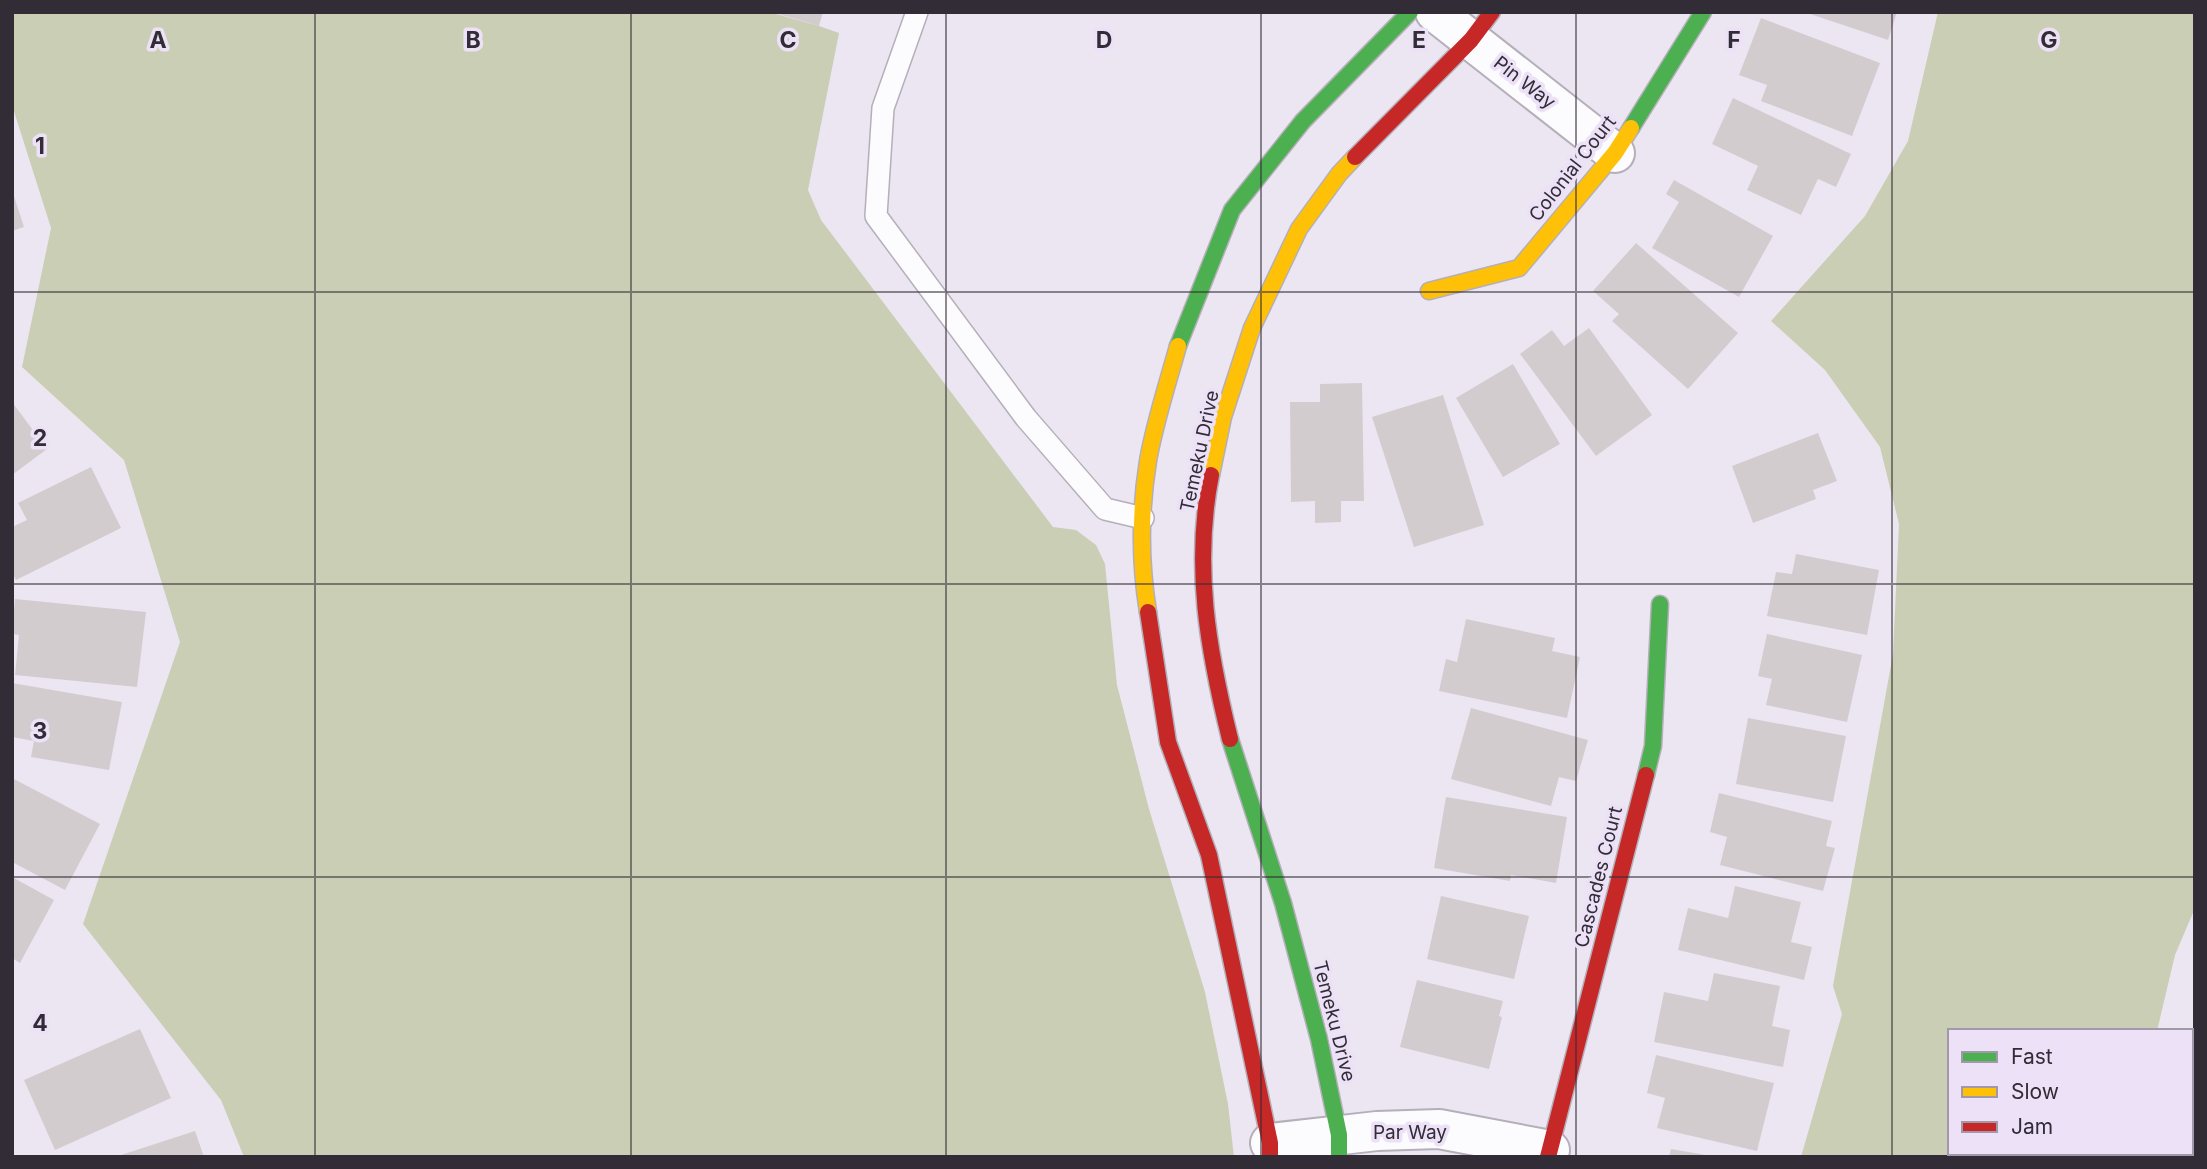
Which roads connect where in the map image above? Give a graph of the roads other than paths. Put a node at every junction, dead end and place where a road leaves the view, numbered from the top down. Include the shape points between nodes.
1 (917, 12) edge
2 (1410, 12) edge
3 (1435, 12) edge
4 (1703, 12) edge
5 (1481, 26) edge
6 (1615, 153) junction
7 (1429, 291) dead end
8 (1143, 518) junction
9 (1660, 604) dead end
10 (1339, 1146) edge
11 (1270, 1150) edge
12 (1549, 1153) edge

1 - 8 lane via 883,108 876,216 1026,418 1105,509
2 - 8 street via 1303,121 1232,210 1178,346 1148,460
3 - 5 street, Pin Way
4 - 6 street, Colonial Court
5 - 6 street, Pin Way
5 - 10 street, Temeku Drive via 1339,174 1299,229 1252,328 1223,416 1205,506 1203,586 1211,658 1320,1039
6 - 7 street, Colonial Court via 1519,268
8 - 11 street via 1143,583 1168,742 1209,855
9 - 12 street, Cascades Court via 1653,746
10 - 11 street, Par Way
10 - 12 street, Par Way via 1377,1130 1438,1129

